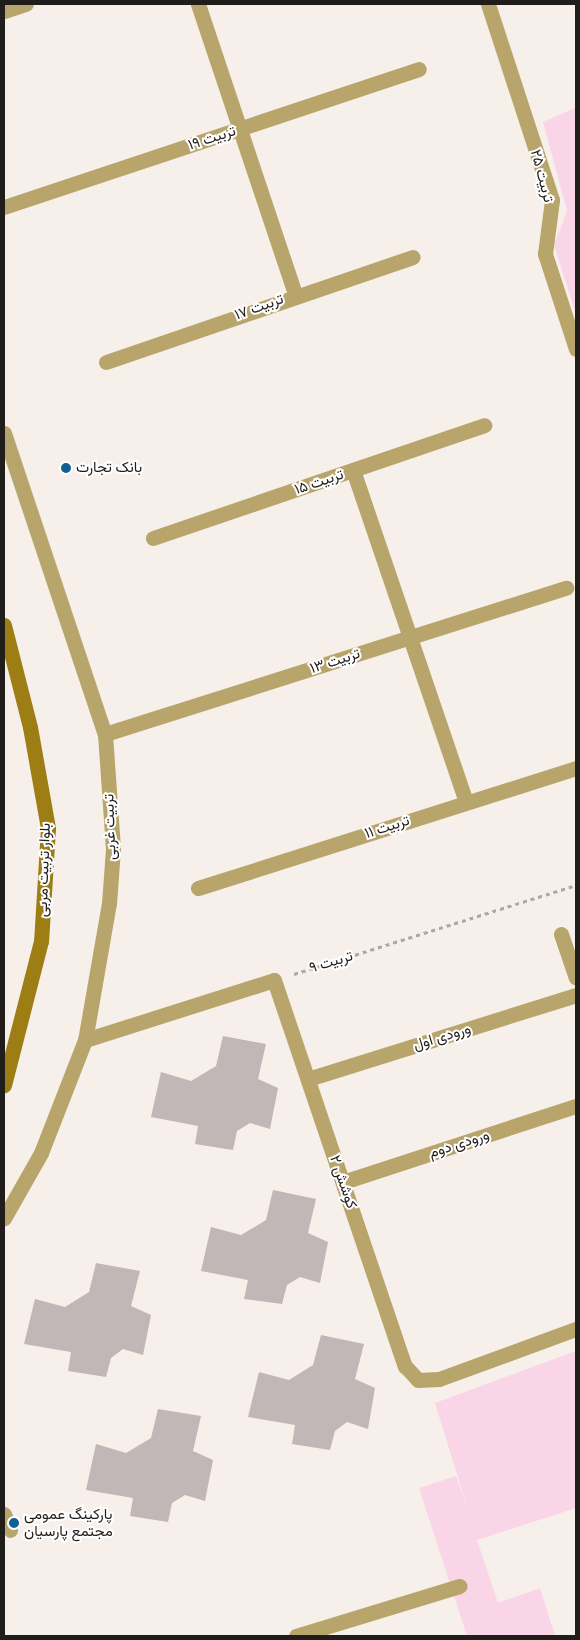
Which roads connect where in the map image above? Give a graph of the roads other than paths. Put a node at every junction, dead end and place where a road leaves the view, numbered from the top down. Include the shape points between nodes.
1 (26, 4) edge
2 (198, 4) edge
3 (488, 4) edge
4 (4, 11) edge
5 (419, 70) dead end
6 (240, 129) junction
7 (4, 207) edge
8 (413, 257) dead end
9 (295, 294) junction
10 (576, 348) edge
11 (106, 362) dead end
12 (484, 425) dead end
13 (4, 433) edge
14 (353, 470) junction
15 (153, 538) dead end
16 (566, 588) dead end
17 (4, 625) edge
18 (411, 637) junction
19 (104, 734) junction
20 (576, 768) edge
21 (466, 802) junction
22 (198, 888) dead end
23 (561, 934) dead end
24 (576, 978) edge
25 (576, 995) edge
26 (85, 1040) junction
27 (308, 1079) junction
28 (4, 1085) edge
29 (576, 1106) edge
30 (343, 1182) junction
31 (4, 1218) edge
32 (576, 1330) edge
33 (4, 1514) edge
34 (10, 1530) dead end
35 (460, 1586) dead end
36 (296, 1636) edge

1 - 4 street
2 - 6 street
3 - 10 street, تربیت ۲۵ via 552,200 545,254
5 - 6 street, تربیت ۱۹
6 - 7 street, تربیت ۱۹
6 - 9 street
8 - 9 street, تربیت ۱۷
9 - 11 street, تربیت ۱۷
12 - 14 street, تربیت ۱۵
13 - 19 street, تربیت غربی
14 - 15 street, تربیت ۱۵
14 - 18 street
16 - 18 street, تربیت ۱۳
17 - 28 main road, بلوار تربیت مربی via 30,726 48,828 41,941
18 - 19 street, تربیت ۱۳
18 - 21 street
19 - 26 street, تربیت غربی via 113,850 109,903
20 - 21 street, تربیت ۱۱
21 - 22 street, تربیت ۱۱
23 - 24 street
25 - 27 street, ورودی اول
26 - 27 street, کوشش ۲ via 274,980
26 - 31 street, تربیت غربی via 41,1153
27 - 30 street, کوشش ۲
29 - 30 street, ورودی دوم
30 - 32 street, کوشش ۲ via 405,1366 418,1380 439,1379
33 - 34 street
35 - 36 street

